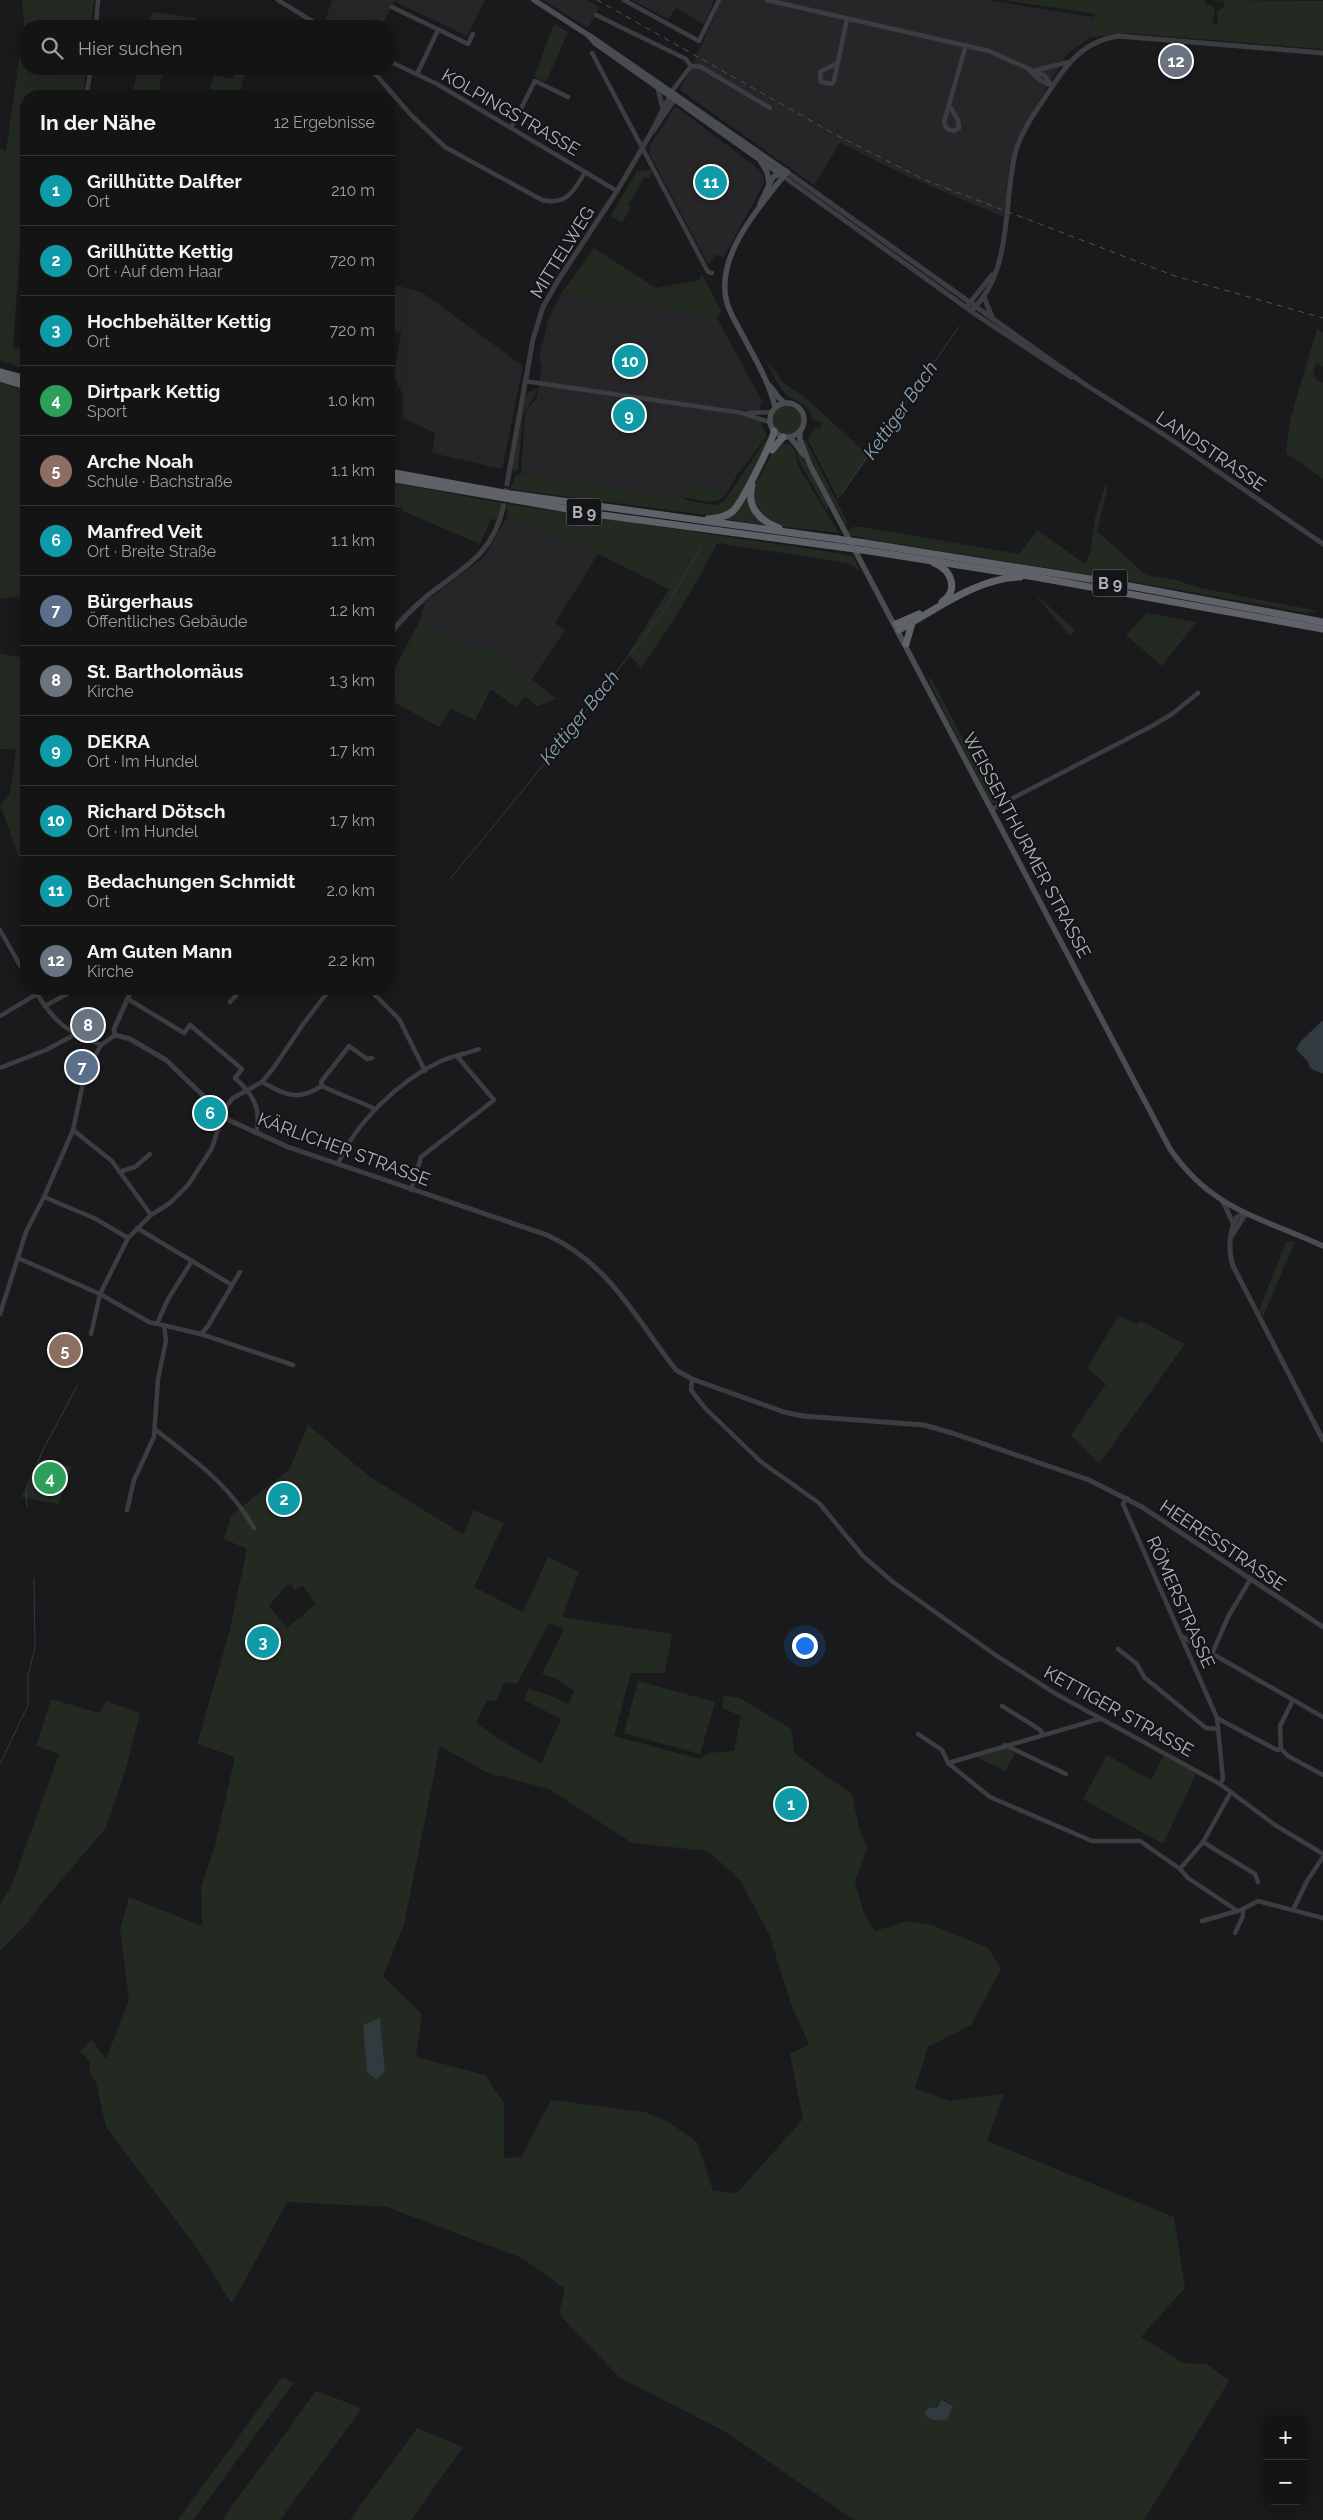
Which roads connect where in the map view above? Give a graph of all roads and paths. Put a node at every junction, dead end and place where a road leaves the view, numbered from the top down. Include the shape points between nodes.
1 (98, 0) edge
2 (280, 0) edge
3 (534, 0) edge
4 (624, 0) edge
5 (718, 0) edge
6 (767, 0) edge
7 (392, 7) dead end
8 (596, 15) dead end
9 (847, 18) junction
10 (96, 20) edge
11 (311, 20) edge
12 (438, 30) junction
13 (473, 34) dead end
14 (588, 36) junction
15 (966, 45) junction
16 (592, 53) dead end
17 (1323, 54) edge
18 (1069, 62) junction
19 (837, 63) junction
20 (395, 64) edge
21 (691, 66) junction
22 (1027, 68) junction
23 (1034, 70) junction
24 (417, 74) junction
25 (90, 75) edge
26 (376, 75) edge
27 (1052, 86) junction
28 (658, 88) junction
29 (87, 90) edge
30 (389, 90) edge
31 (674, 95) junction
32 (395, 97) edge
33 (568, 97) dead end
34 (949, 105) junction
35 (662, 108) junction
36 (770, 108) dead end
37 (511, 128) junction
38 (651, 133) junction
39 (642, 148) junction
40 (758, 158) junction
41 (585, 172) junction
42 (783, 173) junction
43 (769, 183) junction
44 (618, 191) junction
45 (759, 208) junction
46 (712, 273) dead end
47 (994, 273) junction
48 (984, 297) junction
49 (970, 307) junction
50 (995, 321) junction
51 (0, 372) edge
52 (0, 378) edge
53 (10, 378) junction
54 (764, 378) junction
55 (20, 379) edge
56 (525, 381) junction
57 (1083, 382) junction
58 (20, 383) edge
59 (784, 403) junction
60 (773, 410) junction
61 (742, 413) junction
62 (770, 422) junction
63 (800, 431) junction
64 (774, 432) junction
65 (786, 437) junction
66 (810, 465) junction
67 (395, 473) edge
68 (395, 479) edge
69 (507, 484) tunnel mouth
70 (503, 508) tunnel mouth
71 (694, 520) junction
72 (788, 532) junction
73 (1323, 544) edge
74 (922, 559) junction
75 (1035, 577) junction
76 (912, 622) junction
77 (1323, 622) edge
78 (897, 627) junction
79 (395, 629) edge
80 (1323, 629) edge
81 (906, 644) junction
82 (1198, 693) dead end
83 (992, 810) junction
84 (0, 930) edge
85 (20, 965) edge
86 (35, 995) edge
87 (38, 995) edge
88 (65, 995) edge
89 (129, 995) edge
90 (236, 995) edge
91 (326, 995) edge
92 (376, 995) edge
93 (128, 999) junction
94 (230, 1002) dead end
95 (46, 1006) junction
96 (0, 1016) edge
97 (74, 1035) junction
98 (115, 1035) junction
99 (101, 1045) junction
100 (479, 1049) dead end
101 (457, 1056) junction
102 (372, 1058) dead end
103 (0, 1068) edge
104 (425, 1070) junction
105 (262, 1082) junction
106 (322, 1086) junction
107 (247, 1089) junction
108 (375, 1109) junction
109 (221, 1115) junction
110 (73, 1130) junction
111 (256, 1133) junction
112 (150, 1154) dead end
113 (338, 1164) junction
114 (119, 1172) junction
115 (411, 1190) junction
116 (44, 1197) junction
117 (1223, 1202) junction
118 (1246, 1213) junction
119 (151, 1215) junction
120 (1234, 1225) junction
121 (137, 1228) junction
122 (1232, 1236) junction
123 (128, 1238) junction
124 (1323, 1246) edge
125 (18, 1258) junction
126 (192, 1262) junction
127 (240, 1272) dead end
128 (232, 1285) junction
129 (0, 1292) edge
130 (7, 1293) junction
131 (100, 1294) junction
132 (0, 1314) edge
133 (157, 1324) junction
134 (164, 1325) junction
135 (91, 1334) dead end
136 (201, 1334) junction
137 (293, 1366) dead end
138 (692, 1379) junction
139 (156, 1430) junction
140 (1323, 1440) edge
141 (1127, 1498) junction
142 (126, 1510) dead end
143 (254, 1528) dead end
144 (1250, 1580) junction
145 (1323, 1627) edge
146 (1182, 1636) junction
147 (1118, 1649) dead end
148 (1212, 1654) junction
149 (1294, 1700) junction
150 (1002, 1706) dead end
151 (1323, 1717) edge
152 (1217, 1718) junction
153 (1099, 1719) junction
154 (1218, 1729) junction
155 (918, 1734) dead end
156 (1043, 1734) junction
157 (1005, 1745) junction
158 (1281, 1749) junction
159 (948, 1763) junction
160 (1066, 1774) dead end
161 (1323, 1775) edge
162 (1220, 1784) junction
163 (1231, 1792) junction
164 (1203, 1842) junction
165 (1323, 1856) edge
166 (1180, 1869) junction
167 (1258, 1882) dead end
168 (1243, 1909) junction
169 (1236, 1910) junction
170 (1293, 1910) junction
171 (1323, 1918) edge
172 (1202, 1921) dead end
173 (1235, 1933) dead end

1 - 10 street
2 - 11 street
3 - 14 main road
4 - 5 street via 699,41
6 - 9 street
7 - 12 street
8 - 21 street via 686,59
9 - 15 street
9 - 19 street
12 - 13 street via 468,44
12 - 24 street
14 - 28 main road
14 - 31 main road via 597,39
15 - 22 street via 1004,56
15 - 34 street
16 - 39 street
17 - 18 street via 1118,36 1092,43
18 - 23 street
18 - 27 street
19 - 19 street via 820,72 821,82 832,84
20 - 24 street, KOLPINGSTRASSE
21 - 31 street, MITTELWEG
21 - 36 street via 701,67
22 - 23 street
22 - 27 street
23 - 27 street via 1045,76
24 - 37 street, KOLPINGSTRASSE
25 - 29 street
26 - 30 street
27 - 47 street via 1026,127 1016,152 1002,247
28 - 31 main road
28 - 35 street
31 - 35 street, MITTELWEG
31 - 38 street, MITTELWEG
31 - 40 main road
31 - 42 main road
32 - 41 street via 445,147 542,200 551,202 567,198
33 - 37 street via 535,81
34 - 34 street via 944,124 947,130 954,131 959,128 959,123
35 - 38 street, MITTELWEG
37 - 41 street, KOLPINGSTRASSE
38 - 39 street, MITTELWEG
39 - 44 street, MITTELWEG
39 - 46 street via 708,272
40 - 42 main road
40 - 43 main road via 767,172
41 - 44 street, KOLPINGSTRASSE
42 - 43 main road
42 - 45 main road
42 - 49 street
43 - 45 main road
44 - 56 street, MITTELWEG via 543,307
45 - 54 main road via 732,253 725,284 729,309
47 - 48 street
47 - 49 street
48 - 49 street
48 - 50 street
49 - 50 street
49 - 57 street via 1046,362
50 - 57 street
51 - 53 highway
52 - 53 highway
53 - 55 highway
53 - 58 highway
54 - 59 main road
54 - 60 main road
56 - 61 street
56 - 69 street, MITTELWEG
57 - 73 street, LANDSTRASSE
59 - 60 main road
59 - 63 main road via 795,404 802,412 804,421
60 - 61 street
60 - 62 main road
61 - 62 street
62 - 64 main road
63 - 65 main road
63 - 66 main road, WEISSENTHURMER STRASSE via 800,440
64 - 65 main road
64 - 71 highway via 738,506 724,516
65 - 66 main road, WEISSENTHURMER STRASSE
65 - 72 highway via 777,442 754,481 750,496 762,520
66 - 78 main road, WEISSENTHURMER STRASSE
67 - 71 highway, B 9 via 511,494
68 - 74 highway, B 9, bridge via 593,513
70 - 79 street via 495,532 480,555 417,605
71 - 72 highway, B 9
72 - 77 highway, B 9, bridge via 1103,581
74 - 75 highway, B 9
74 - 78 highway, B 9 via 946,569 952,581 951,593 940,603
75 - 76 highway, B 9 via 987,582
75 - 80 highway, B 9
76 - 78 highway, B 9
76 - 81 highway
78 - 81 main road, WEISSENTHURMER STRASSE
81 - 83 main road, WEISSENTHURMER STRASSE
82 - 83 street via 1152,726
83 - 117 main road, WEISSENTHURMER STRASSE via 1170,1149 1199,1185
84 - 85 street
86 - 96 street
87 - 95 street
88 - 95 street
89 - 93 street
90 - 94 street
91 - 105 street
92 - 104 street via 399,1019
93 - 98 street via 114,1029
93 - 107 street via 184,1033 190,1025 242,1069 235,1078
95 - 97 street
97 - 99 street
97 - 103 street
98 - 99 street
98 - 109 street, KÄRLICHER STRASSE via 166,1060
99 - 110 street via 85,1074
100 - 101 street
101 - 104 street
101 - 115 street via 494,1100 420,1157
102 - 106 street via 349,1046 323,1078
104 - 108 street via 385,1098
105 - 106 street via 296,1096
105 - 107 street
106 - 108 street
107 - 109 street via 233,1098
107 - 111 street via 257,1108
108 - 113 street via 342,1153
109 - 111 street, KÄRLICHER STRASSE
109 - 119 street via 212,1148 188,1185 170,1203
110 - 114 street via 112,1161
110 - 116 street
111 - 113 street, KÄRLICHER STRASSE
112 - 114 street via 135,1168
113 - 115 street, KÄRLICHER STRASSE
114 - 119 street
115 - 138 street, KÄRLICHER STRASSE via 567,1244 589,1259 618,1291 676,1370
116 - 123 street via 94,1218
116 - 125 street via 26,1232
117 - 118 main road, WEISSENTHURMER STRASSE
117 - 120 street
118 - 120 street via 1237,1217
118 - 122 street
118 - 124 main road, WEISSENTHURMER STRASSE
119 - 121 street
120 - 122 street
121 - 123 street
121 - 126 street
122 - 140 street via 1230,1256 1237,1276
123 - 131 street
125 - 130 street
125 - 131 street
126 - 128 street
126 - 133 street via 168,1299
127 - 128 street
128 - 136 street
129 - 130 street
130 - 132 street
131 - 133 street
131 - 135 street
133 - 134 street
134 - 136 street
134 - 139 street via 166,1341 158,1379
136 - 137 street
138 - 141 street, HEERESSTRASSE via 804,1416 924,1425 1107,1487
138 - 153 street, KETTIGER STRASSE via 691,1390 705,1408 760,1461 819,1503 853,1546 874,1566 994,1654
139 - 142 street via 151,1448 134,1480
139 - 143 street via 218,1479 240,1504
141 - 144 street, HEERESSTRASSE
141 - 146 street, RÖMERSTRASSE via 1124,1504
144 - 145 street, HEERESSTRASSE
144 - 148 street via 1228,1617
146 - 148 street
146 - 152 street, RÖMERSTRASSE
147 - 154 street via 1137,1664 1144,1677 1206,1728
148 - 149 street
149 - 151 street
149 - 158 street via 1280,1726
150 - 156 street via 1039,1728
152 - 154 street, RÖMERSTRASSE
152 - 158 street via 1277,1750
153 - 156 street
153 - 162 street, KETTIGER STRASSE
154 - 162 street, RÖMERSTRASSE via 1223,1779
155 - 159 street via 942,1750
156 - 157 street
157 - 159 street
157 - 160 street
158 - 161 street
159 - 166 street via 990,1797 1009,1806 1092,1841 1140,1841
162 - 163 street, KETTIGER STRASSE
163 - 164 street
163 - 165 street, KETTIGER STRASSE
164 - 166 street
164 - 167 street via 1255,1874
165 - 170 street
166 - 169 street via 1188,1878
168 - 169 street
168 - 170 street via 1258,1901
168 - 173 street
169 - 172 street
170 - 171 street

